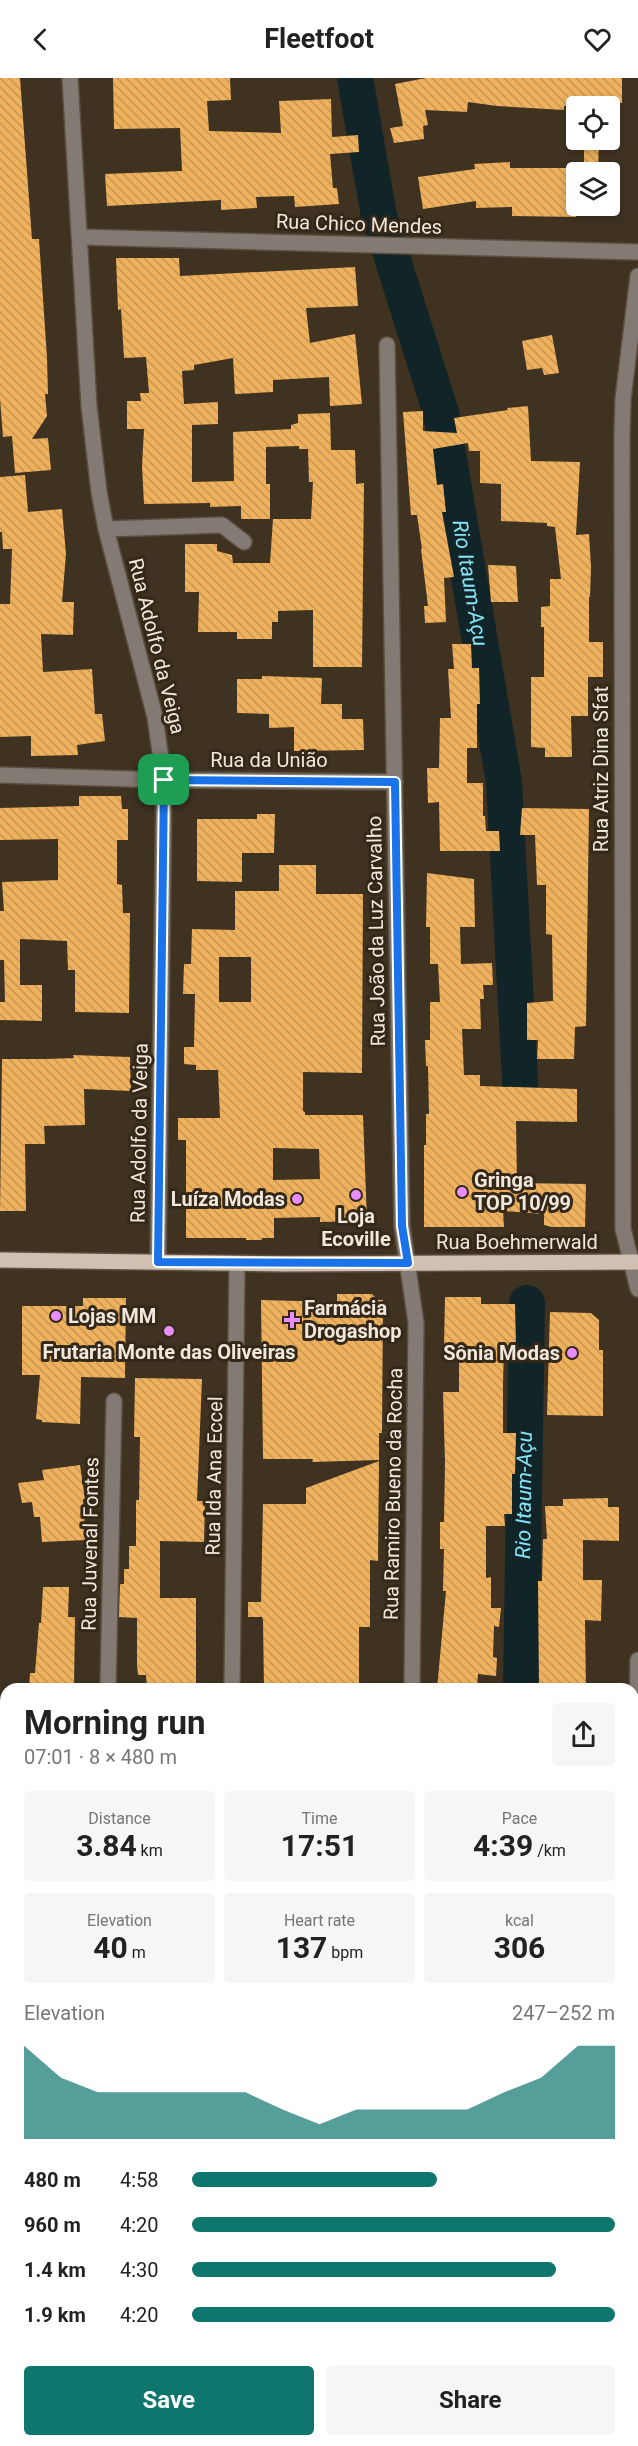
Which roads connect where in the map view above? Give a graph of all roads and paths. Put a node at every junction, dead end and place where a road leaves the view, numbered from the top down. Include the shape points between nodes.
1 (70, 78) edge
2 (80, 237) junction
3 (638, 252) edge
4 (638, 276) edge
5 (387, 345) dead end
6 (633, 351) edge
7 (106, 529) junction
8 (244, 542) dead end
9 (0, 776) edge
10 (164, 780) junction
11 (395, 782) junction
12 (622, 783) junction
13 (638, 783) edge
14 (0, 1260) edge
15 (158, 1262) junction
16 (635, 1262) edge
17 (408, 1263) junction
18 (237, 1264) junction
19 (638, 1289) edge
20 (114, 1401) dead end
21 (638, 1660) edge
22 (108, 1683) edge
23 (232, 1683) edge
24 (412, 1683) edge
25 (638, 1683) edge

1 - 2 street, Rua Adolfo da Veiga
2 - 3 street, Rua Chico Mendes
2 - 7 street, Rua Adolfo da Veiga via 90,416
4 - 6 street, Rua Atriz Dina Sfat
5 - 11 street, Rua João da Luz Carvalho
6 - 12 street, Rua Atriz Dina Sfat via 622,435
7 - 8 street via 222,525
7 - 10 street, Rua Adolfo da Veiga via 155,717
9 - 10 street, Rua da União
10 - 11 street, Rua da União
10 - 15 street, Rua Adolfo da Veiga
11 - 17 street, Rua João da Luz Carvalho via 402,1226
12 - 13 street
12 - 16 street, Rua Atriz Dina Sfat via 623,1229
14 - 15 main road, Rua Boehmerwald
15 - 18 main road, Rua Boehmerwald
16 - 17 main road, Rua Boehmerwald
16 - 19 street, Rua Atriz Dina Sfat
17 - 18 main road, Rua Boehmerwald
17 - 24 street, Rua Ramiro Bueno da Rocha via 416,1323
18 - 23 street, Rua Ida Ana Eccel
20 - 22 street, Rua Juvenal Fontes
21 - 25 street

